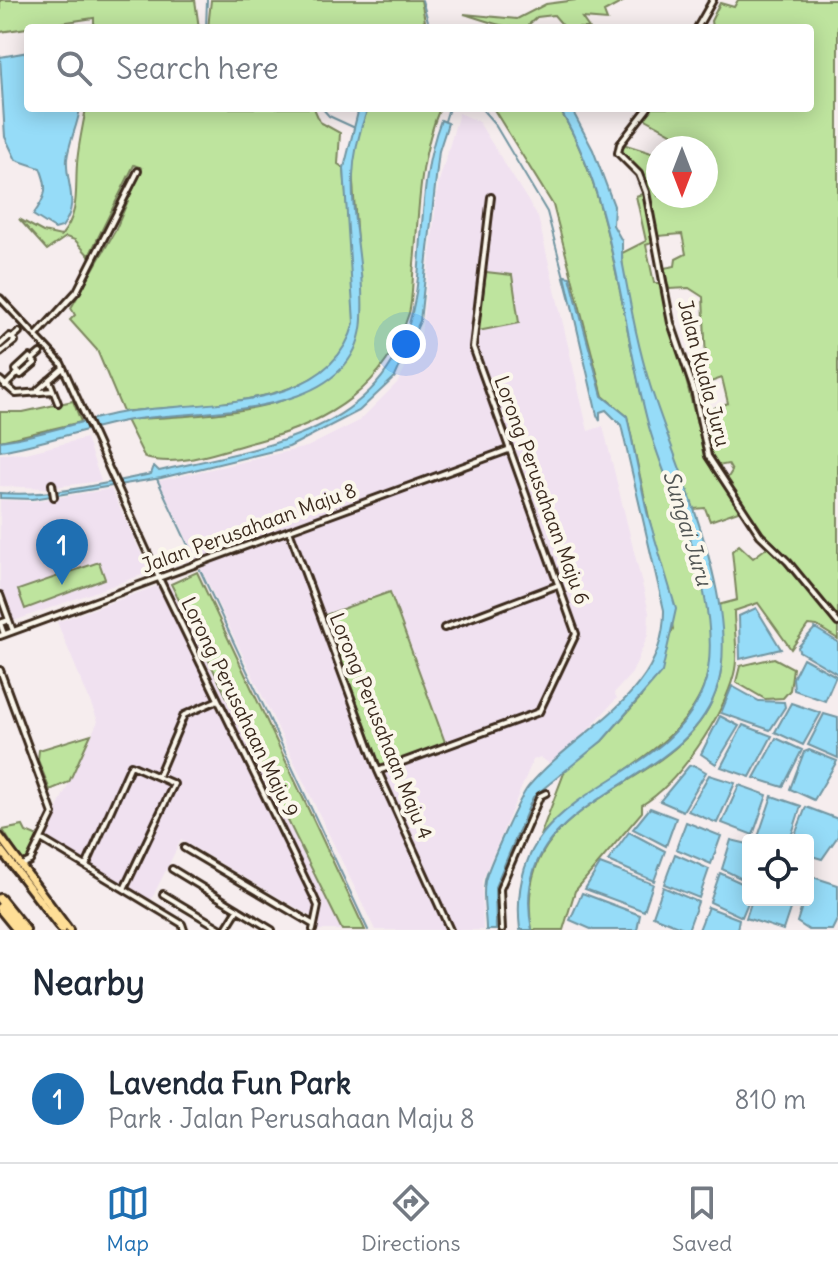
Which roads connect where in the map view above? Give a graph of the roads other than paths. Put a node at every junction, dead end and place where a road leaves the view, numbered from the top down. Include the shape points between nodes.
1 (713, 0) edge
2 (699, 24) edge
3 (645, 112) edge
4 (138, 171) dead end
5 (491, 197) dead end
6 (0, 298) edge
7 (19, 332) dead end
8 (36, 336) junction
9 (12, 338) junction
10 (0, 345) edge
11 (0, 353) edge
12 (40, 353) dead end
13 (63, 368) junction
14 (0, 380) edge
15 (49, 380) junction
16 (5, 386) junction
17 (53, 391) junction
18 (36, 392) junction
19 (58, 403) dead end
20 (509, 449) junction
21 (52, 487) dead end
22 (54, 497) dead end
23 (289, 530) junction
24 (159, 578) junction
25 (558, 585) junction
26 (0, 595) edge
27 (9, 620) junction
28 (0, 623) edge
29 (838, 623) edge
30 (444, 628) dead end
31 (13, 631) junction
32 (2, 635) edge
33 (0, 670) edge
34 (218, 700) junction
35 (378, 771) junction
36 (158, 776) junction
37 (546, 793) dead end
38 (0, 837) edge
39 (41, 839) junction
40 (184, 848) dead end
41 (0, 849) edge
42 (20, 866) junction
43 (86, 866) junction
44 (172, 869) dead end
45 (124, 889) junction
46 (163, 894) dead end
47 (0, 899) edge
48 (0, 908) edge
49 (238, 909) junction
50 (313, 927) edge
51 (18, 930) edge
52 (25, 930) edge
53 (62, 930) edge
54 (69, 930) edge
55 (184, 930) edge
56 (224, 930) edge
57 (272, 930) edge
58 (450, 930) edge
59 (502, 930) edge

1 - 2 street
3 - 29 street, Jalan Kuala Juru via 618,153 639,174 646,192 671,323 694,390 708,456 760,535
4 - 8 street via 77,291
5 - 20 street, Lorong Perusahaan Maju 6 via 473,347
6 - 8 street, Lorong Perusahaan Maju 9
7 - 9 street
8 - 13 street, Lorong Perusahaan Maju 9
9 - 10 street
9 - 11 street via 15,341
12 - 16 street
13 - 15 street
13 - 24 street, Lorong Perusahaan Maju 9
14 - 16 street
15 - 17 street
15 - 18 street
16 - 18 street via 16,394
17 - 18 street
17 - 19 street
20 - 23 street, Jalan Perusahaan Maju 8
20 - 25 street, Lorong Perusahaan Maju 6
21 - 22 street
23 - 24 street, Jalan Perusahaan Maju 8
23 - 35 street, Lorong Perusahaan Maju 4
24 - 31 street, Jalan Perusahaan Maju 8
24 - 34 street, Lorong Perusahaan Maju 9
25 - 30 street
25 - 35 street, Lorong Perusahaan Maju 6 via 576,634 539,712
26 - 27 street
27 - 28 street
27 - 31 street
28 - 32 street
31 - 32 street, Jalan Perusahaan Maju 8
33 - 39 street via 53,814
34 - 36 street via 184,715
34 - 50 street, Lorong Perusahaan Maju 9 via 318,906
35 - 58 street, Lorong Perusahaan Maju 4
36 - 43 street via 131,765
36 - 45 street via 174,784
37 - 59 street via 540,796 502,883
38 - 42 main road
39 - 42 street via 30,861
39 - 43 street
40 - 50 street
41 - 53 main road
42 - 54 main road
43 - 45 street
44 - 49 street
45 - 55 street
46 - 56 street
47 - 52 highway
48 - 51 highway
49 - 56 street
49 - 57 street

